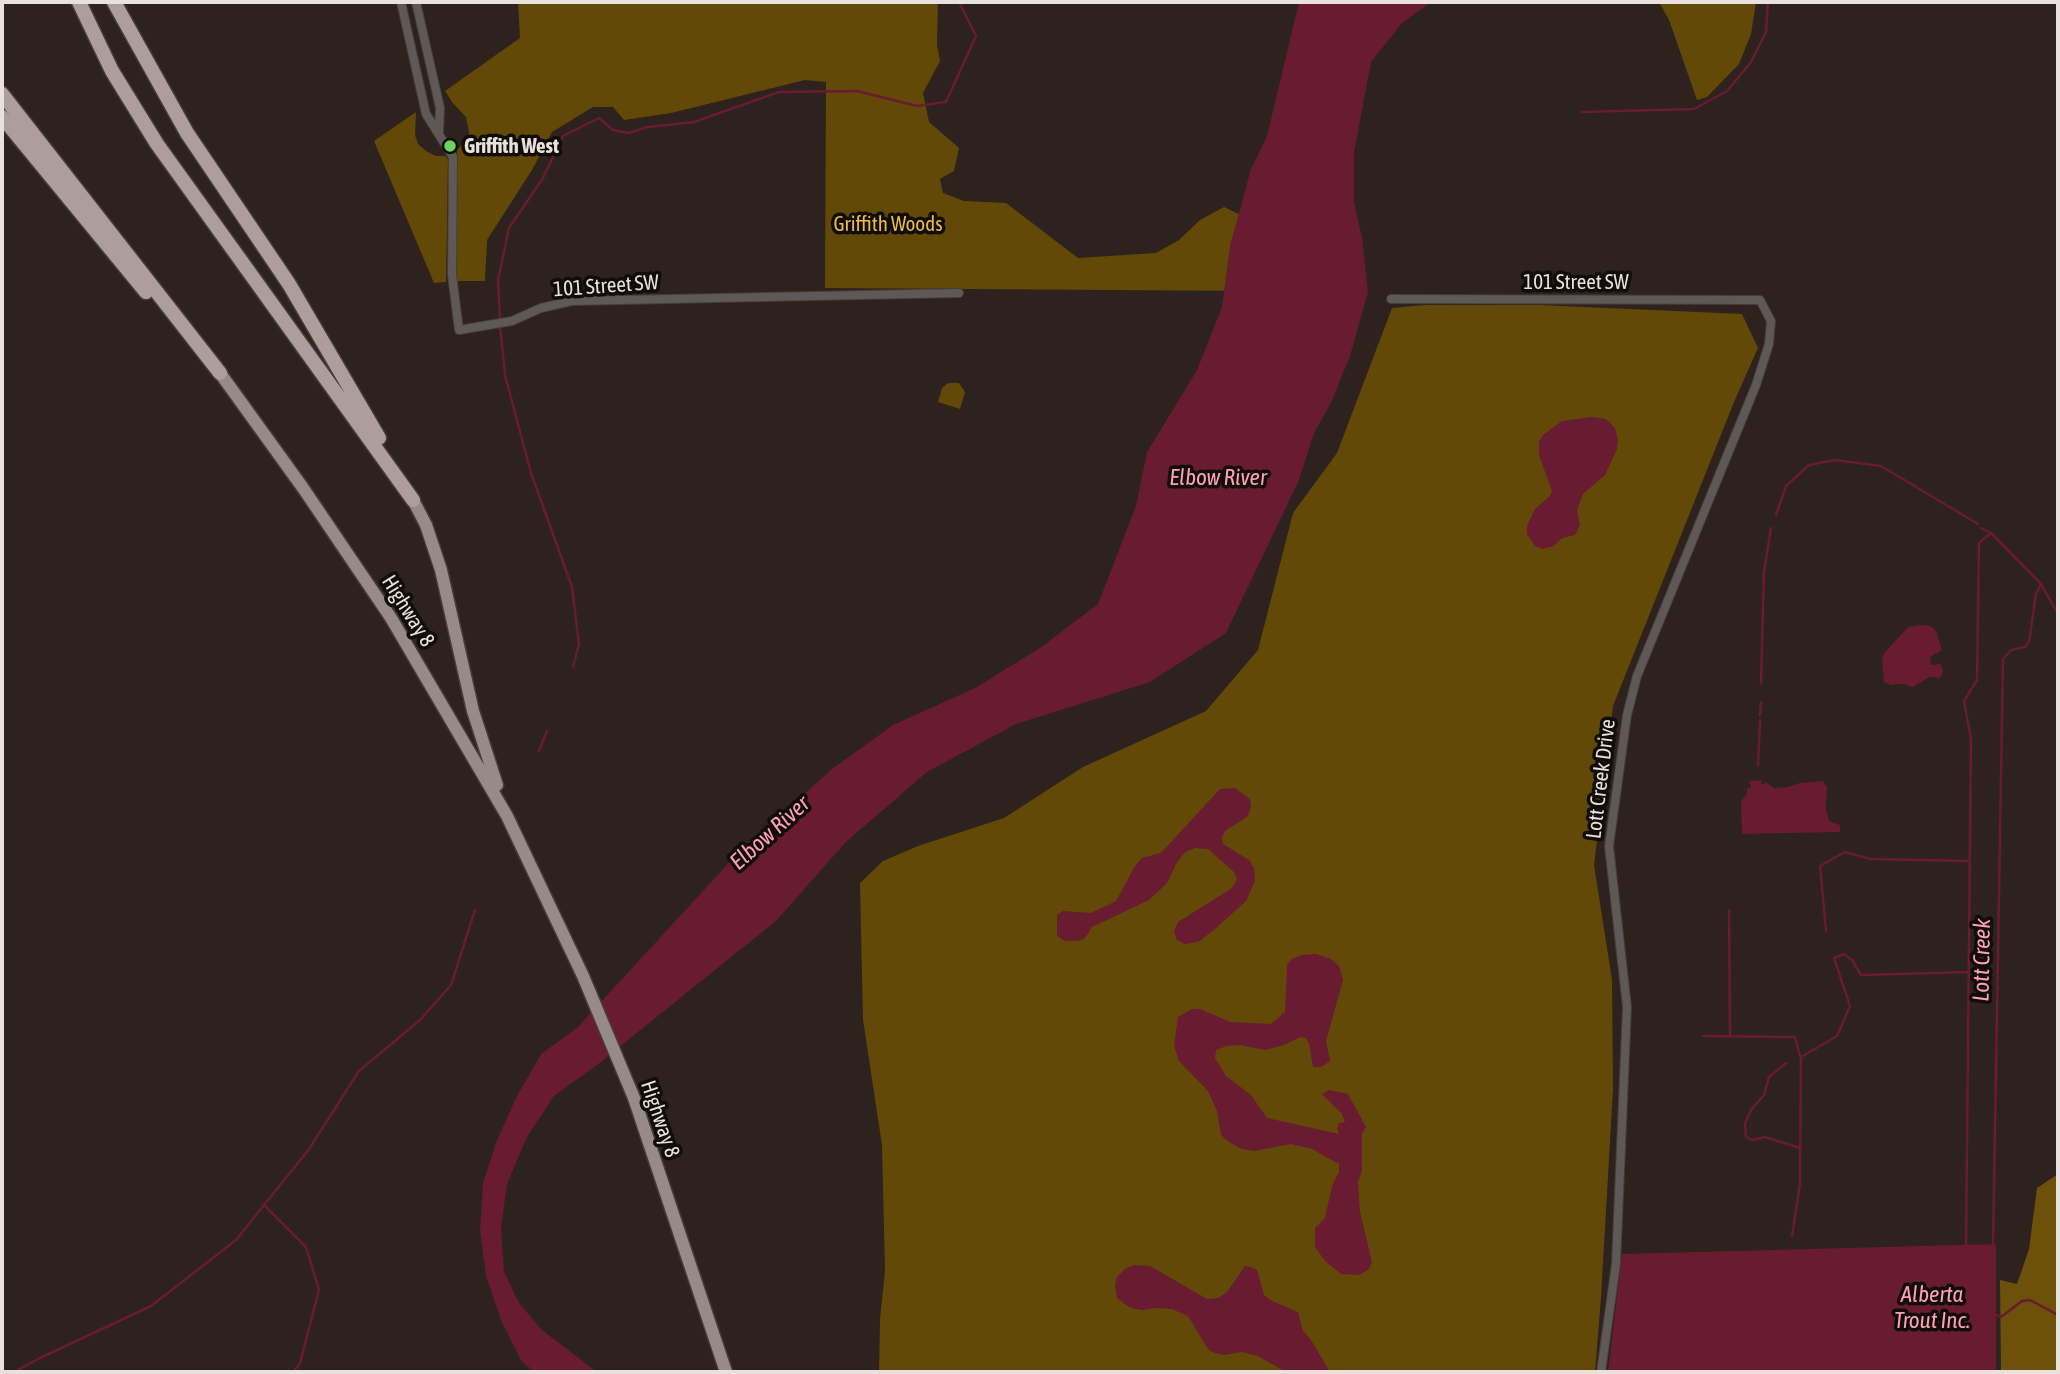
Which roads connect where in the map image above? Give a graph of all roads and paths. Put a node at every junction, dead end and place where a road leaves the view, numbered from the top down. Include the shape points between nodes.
1 (79, 2) edge
2 (114, 2) edge
3 (401, 2) edge
4 (416, 2) edge
5 (2, 94) edge
6 (2, 117) edge
7 (439, 133) junction
8 (959, 293) dead end
9 (1391, 299) dead end
10 (1760, 300) joint
11 (220, 373) junction
12 (413, 500) junction
13 (540, 885) junction
14 (726, 1372) edge
15 (1601, 1372) edge

1 - 12 highway via 112,71 157,145
2 - 12 highway via 187,133 296,296
3 - 7 street via 426,114
4 - 7 street via 440,108
5 - 11 highway
6 - 11 highway via 194,351
7 - 8 street, 101 Street SW via 453,157 452,275 459,330 506,322 572,301
9 - 10 street, 101 Street SW
10 - 15 street, Lott Creek Drive via 1771,321 1769,345 1637,676 1627,715 1609,846 1627,1007 1616,1264
11 - 13 main road, Highway 8 via 391,618 489,782
12 - 13 main road, Highway 8 via 441,570 488,761
13 - 14 main road, Highway 8 via 634,1098

